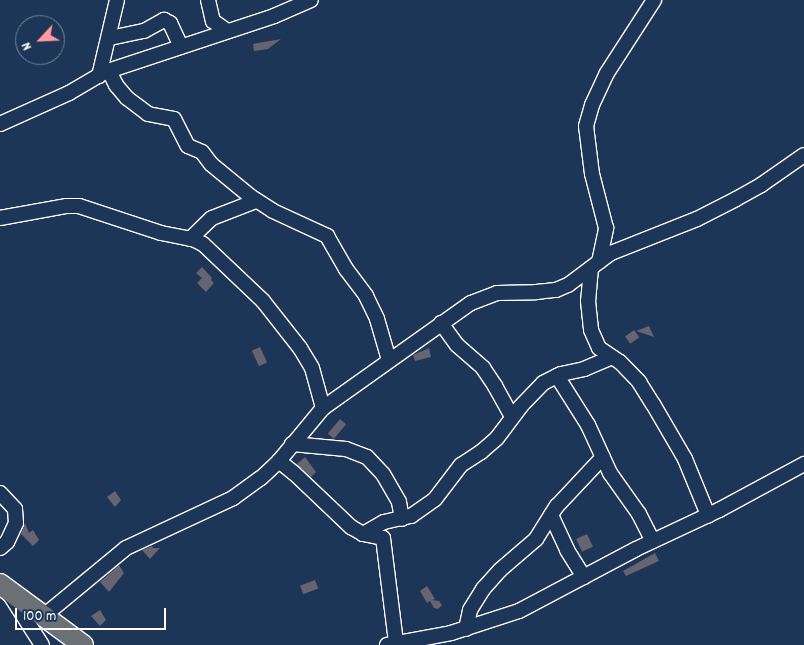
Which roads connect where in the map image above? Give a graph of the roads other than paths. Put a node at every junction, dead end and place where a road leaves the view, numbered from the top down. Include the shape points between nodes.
1 (117, 0) edge
2 (208, 0) edge
3 (311, 0) edge
4 (654, 0) edge
5 (226, 30) junction
6 (110, 38) junction
7 (181, 47) junction
8 (104, 74) junction
9 (0, 124) edge
10 (804, 155) edge
11 (256, 201) junction
12 (0, 218) edge
13 (190, 238) junction
14 (595, 265) junction
15 (441, 323) junction
16 (612, 357) junction
17 (389, 360) junction
18 (557, 376) junction
19 (323, 408) junction
20 (512, 418) junction
21 (292, 444) junction
22 (603, 457) junction
23 (278, 462) junction
24 (804, 464) edge
25 (0, 493) edge
26 (551, 515) junction
27 (708, 515) junction
28 (402, 519) junction
29 (363, 534) junction
30 (653, 541) junction
31 (0, 548) edge
32 (584, 577) junction
33 (2, 585) edge
34 (45, 615) junction
35 (466, 629) junction
36 (420, 642) edge
37 (392, 644) edge
38 (42, 645) edge
39 (83, 645) edge

1 - 6 street
2 - 5 street via 213,21
3 - 5 street via 274,16
4 - 14 street via 607,73 592,104 586,126 592,174 606,228
5 - 7 street
6 - 7 street via 139,33 167,20
6 - 8 street
7 - 8 street
8 - 9 street
8 - 11 street via 148,114 174,119 188,146 202,152 210,164
10 - 14 street via 736,199 697,219 611,254
11 - 13 street via 212,218
11 - 17 street via 318,230 332,240 377,319
12 - 13 street via 79,206 161,233
13 - 19 street via 203,244 263,301 312,368
14 - 15 street via 556,290 497,292 471,303
14 - 16 street via 588,301 591,330 599,348
15 - 17 street
15 - 20 street via 457,345 486,372
16 - 18 street
16 - 27 street via 639,382 653,404 685,458
17 - 19 street
18 - 20 street via 543,383
18 - 22 street via 580,411
19 - 21 street
20 - 28 street via 497,438 461,465 435,499
21 - 23 street
21 - 28 street via 346,449 367,456 383,474 399,502
22 - 26 street
22 - 30 street
23 - 29 street
23 - 34 street via 233,498 126,548
24 - 27 street
25 - 31 street via 15,509 16,523 7,542
26 - 32 street
26 - 35 street via 536,539 505,565 483,590 470,610
27 - 30 street
28 - 29 street via 384,522
29 - 37 street via 383,538
30 - 32 street
32 - 35 street via 519,611
33 - 34 highway
33 - 38 street
34 - 39 highway
35 - 36 street
36 - 37 street

